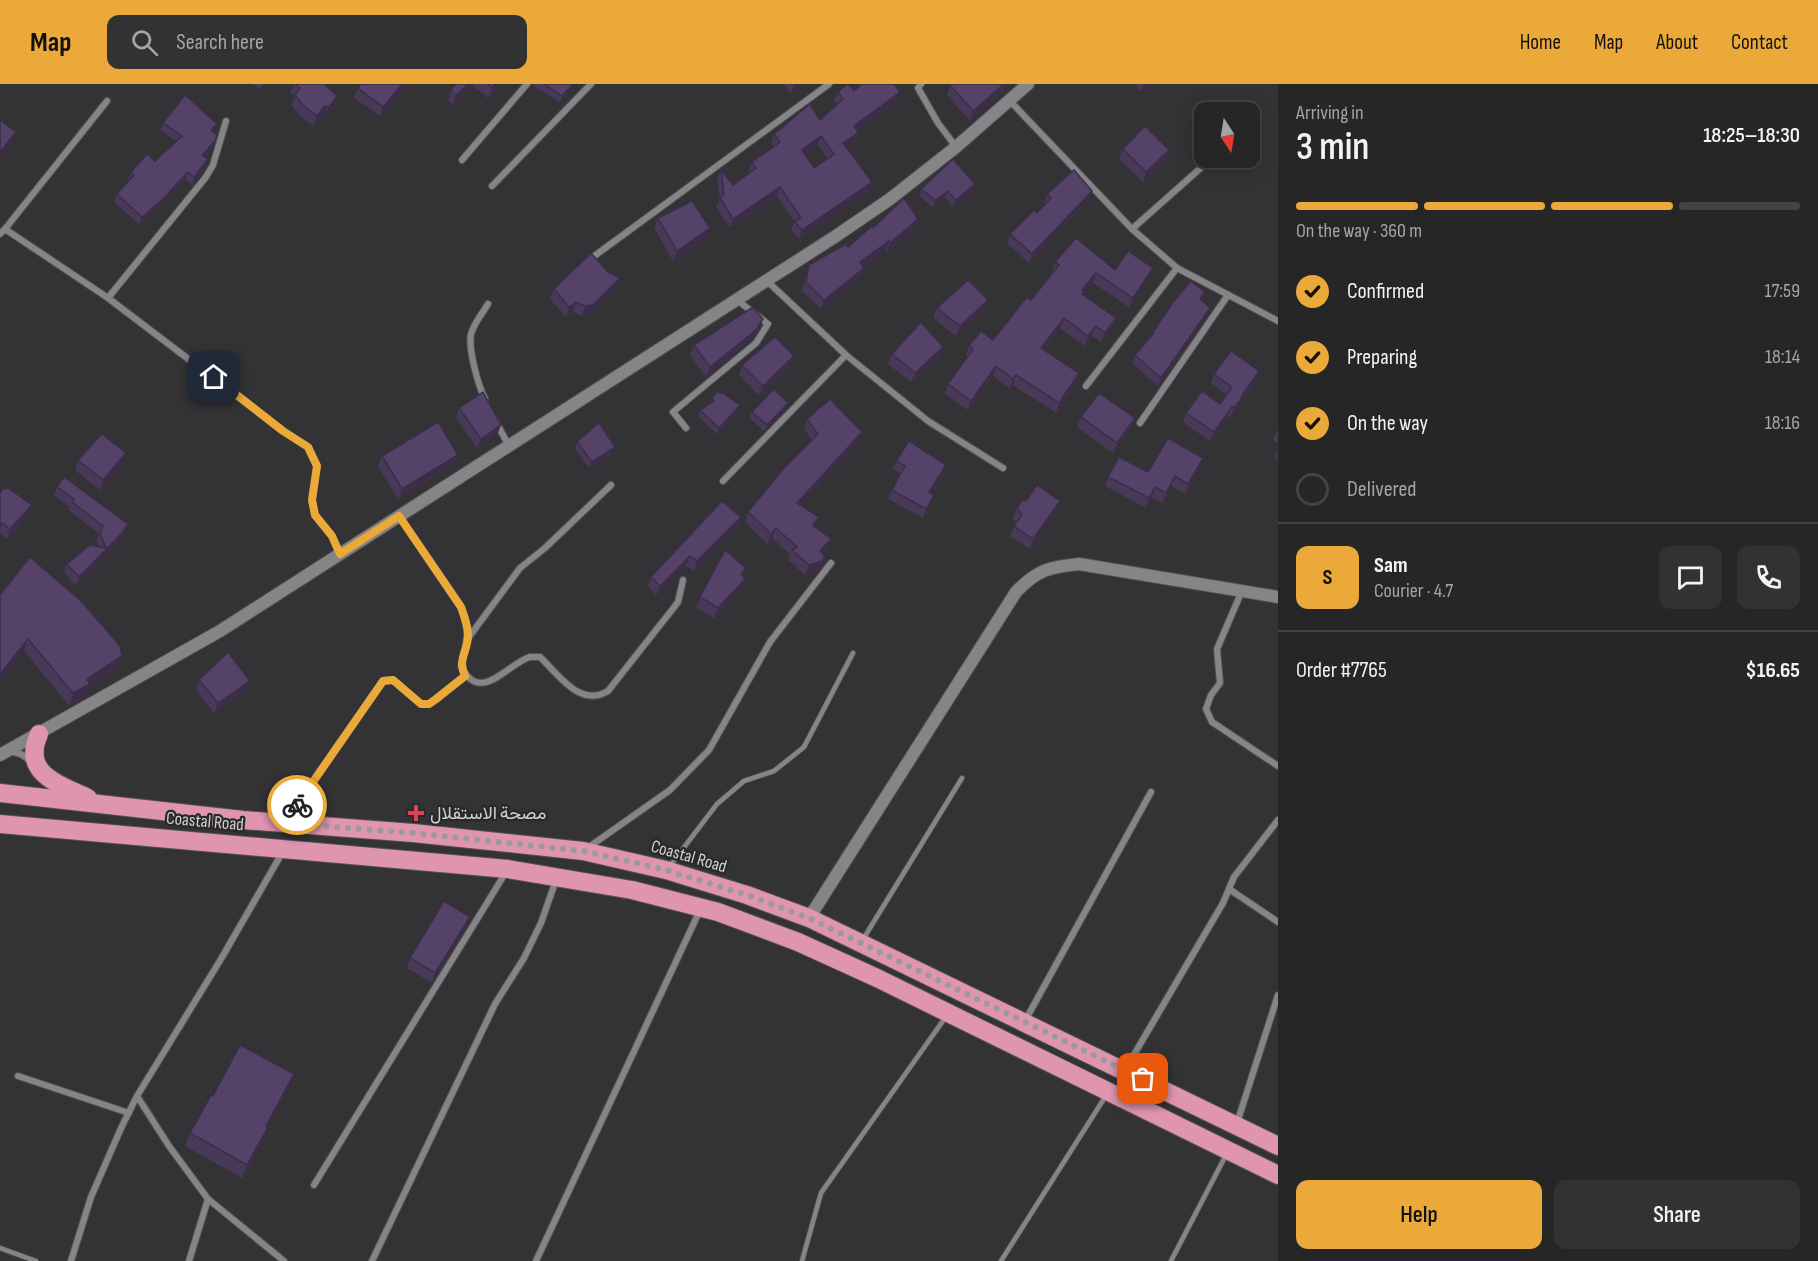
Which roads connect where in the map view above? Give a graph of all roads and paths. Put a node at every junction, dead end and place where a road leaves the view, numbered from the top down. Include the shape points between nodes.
1 (527, 84) edge
2 (591, 84) edge
3 (829, 84) edge
4 (1028, 84) edge
5 (917, 85) edge
6 (1009, 99) junction
7 (107, 102) dead end
8 (226, 121) dead end
9 (956, 147) junction
10 (462, 160) dead end
11 (1201, 168) edge
12 (492, 186) dead end
13 (1132, 229) junction
14 (2, 231) edge
15 (593, 257) edge
16 (1177, 268) junction
17 (767, 281) junction
18 (1228, 295) junction
19 (108, 298) junction
20 (737, 300) junction
21 (488, 304) dead end
22 (1278, 321) edge
23 (846, 355) junction
24 (1086, 386) dead end
25 (489, 410) edge
26 (493, 417) edge
27 (1140, 423) dead end
28 (686, 428) dead end
29 (509, 446) junction
30 (1004, 468) dead end
31 (723, 481) dead end
32 (611, 485) dead end
33 (399, 516) junction
34 (340, 554) junction
35 (831, 563) dead end
36 (683, 579) dead end
37 (1241, 593) junction
38 (1278, 597) edge
39 (468, 637) junction
40 (853, 653) dead end
41 (465, 676) junction
42 (39, 734) junction
43 (3, 751) edge
44 (37, 766) junction
45 (1278, 766) edge
46 (962, 778) dead end
47 (1151, 792) dead end
48 (0, 793) edge
49 (97, 803) junction
50 (1278, 820) edge
51 (284, 823) junction
52 (0, 824) edge
53 (285, 849) junction
54 (584, 851) junction
55 (507, 869) junction
56 (666, 870) junction
57 (558, 876) junction
58 (1229, 889) junction
59 (701, 908) junction
60 (809, 918) junction
61 (1278, 922) edge
62 (861, 943) junction
63 (1278, 995) edge
64 (949, 1013) junction
65 (1025, 1022) junction
66 (1125, 1070) junction
67 (18, 1076) dead end
68 (1108, 1092) junction
69 (137, 1096) junction
70 (129, 1113) junction
71 (1236, 1125) junction
72 (1278, 1146) edge
73 (1228, 1151) junction
74 (1278, 1175) edge
75 (314, 1185) dead end
76 (208, 1199) junction
77 (0, 1248) edge
78 (36, 1261) edge
79 (71, 1261) edge
80 (189, 1261) edge
81 (284, 1261) edge
82 (372, 1261) edge
83 (536, 1261) edge
84 (802, 1261) edge
85 (1001, 1261) edge
86 (1171, 1261) edge

1 - 10 street
2 - 12 street
3 - 15 street
4 - 6 street
5 - 9 street
6 - 9 street
6 - 13 street
7 - 14 street
8 - 19 street via 206,177
9 - 17 street via 890,199
11 - 13 street
13 - 16 street
14 - 19 street
16 - 18 street
16 - 24 street
17 - 20 street
17 - 23 street
18 - 22 street
18 - 27 street
19 - 34 street via 308,447 317,466 312,500 315,515
20 - 28 street via 768,324 756,343 673,412
20 - 29 street
21 - 25 street via 474,324 471,346
23 - 30 street via 928,421
23 - 31 street
26 - 29 street
29 - 33 street
32 - 39 street via 520,568
33 - 34 street
33 - 39 street via 461,607
34 - 42 street via 220,631
35 - 54 street via 770,642 709,750 670,790
36 - 41 street via 678,602 602,695 592,698 579,694 540,657 529,657 488,682 479,683
37 - 38 street
37 - 45 street via 1217,649 1220,683 1206,709 1212,722
37 - 60 street via 1079,564 1056,566 1030,577 1016,592
39 - 41 street via 461,666
40 - 56 lane via 804,747 774,771 744,781 717,804
41 - 51 street via 429,704 421,704 393,680 383,681
42 - 43 street
42 - 44 highway via 33,754
43 - 44 street via 21,754
44 - 49 highway via 44,776
46 - 62 lane
47 - 65 street
48 - 49 highway, Coastal Road
49 - 51 highway, Coastal Road
50 - 58 street
51 - 54 highway, Coastal Road
52 - 53 highway, Coastal Road
53 - 55 highway, Coastal Road
53 - 69 street
54 - 56 highway, Coastal Road
55 - 57 highway, Coastal Road
55 - 75 street
56 - 60 highway, Coastal Road
57 - 59 highway, Coastal Road
57 - 82 street via 541,923 495,1004
58 - 61 street
58 - 66 street
59 - 64 highway, Coastal Road via 798,942
59 - 83 street
60 - 62 highway, Coastal Road
62 - 65 highway, Coastal Road
63 - 71 street
64 - 68 highway, Coastal Road
64 - 84 lane via 820,1193
65 - 66 highway, Coastal Road
66 - 71 highway, Coastal Road
67 - 70 street
68 - 73 highway, Coastal Road
68 - 85 lane
69 - 70 street
69 - 76 street
70 - 79 street via 91,1197
71 - 72 highway, Coastal Road
73 - 74 highway, Coastal Road
73 - 86 lane
76 - 80 street
76 - 81 street
77 - 78 lane

